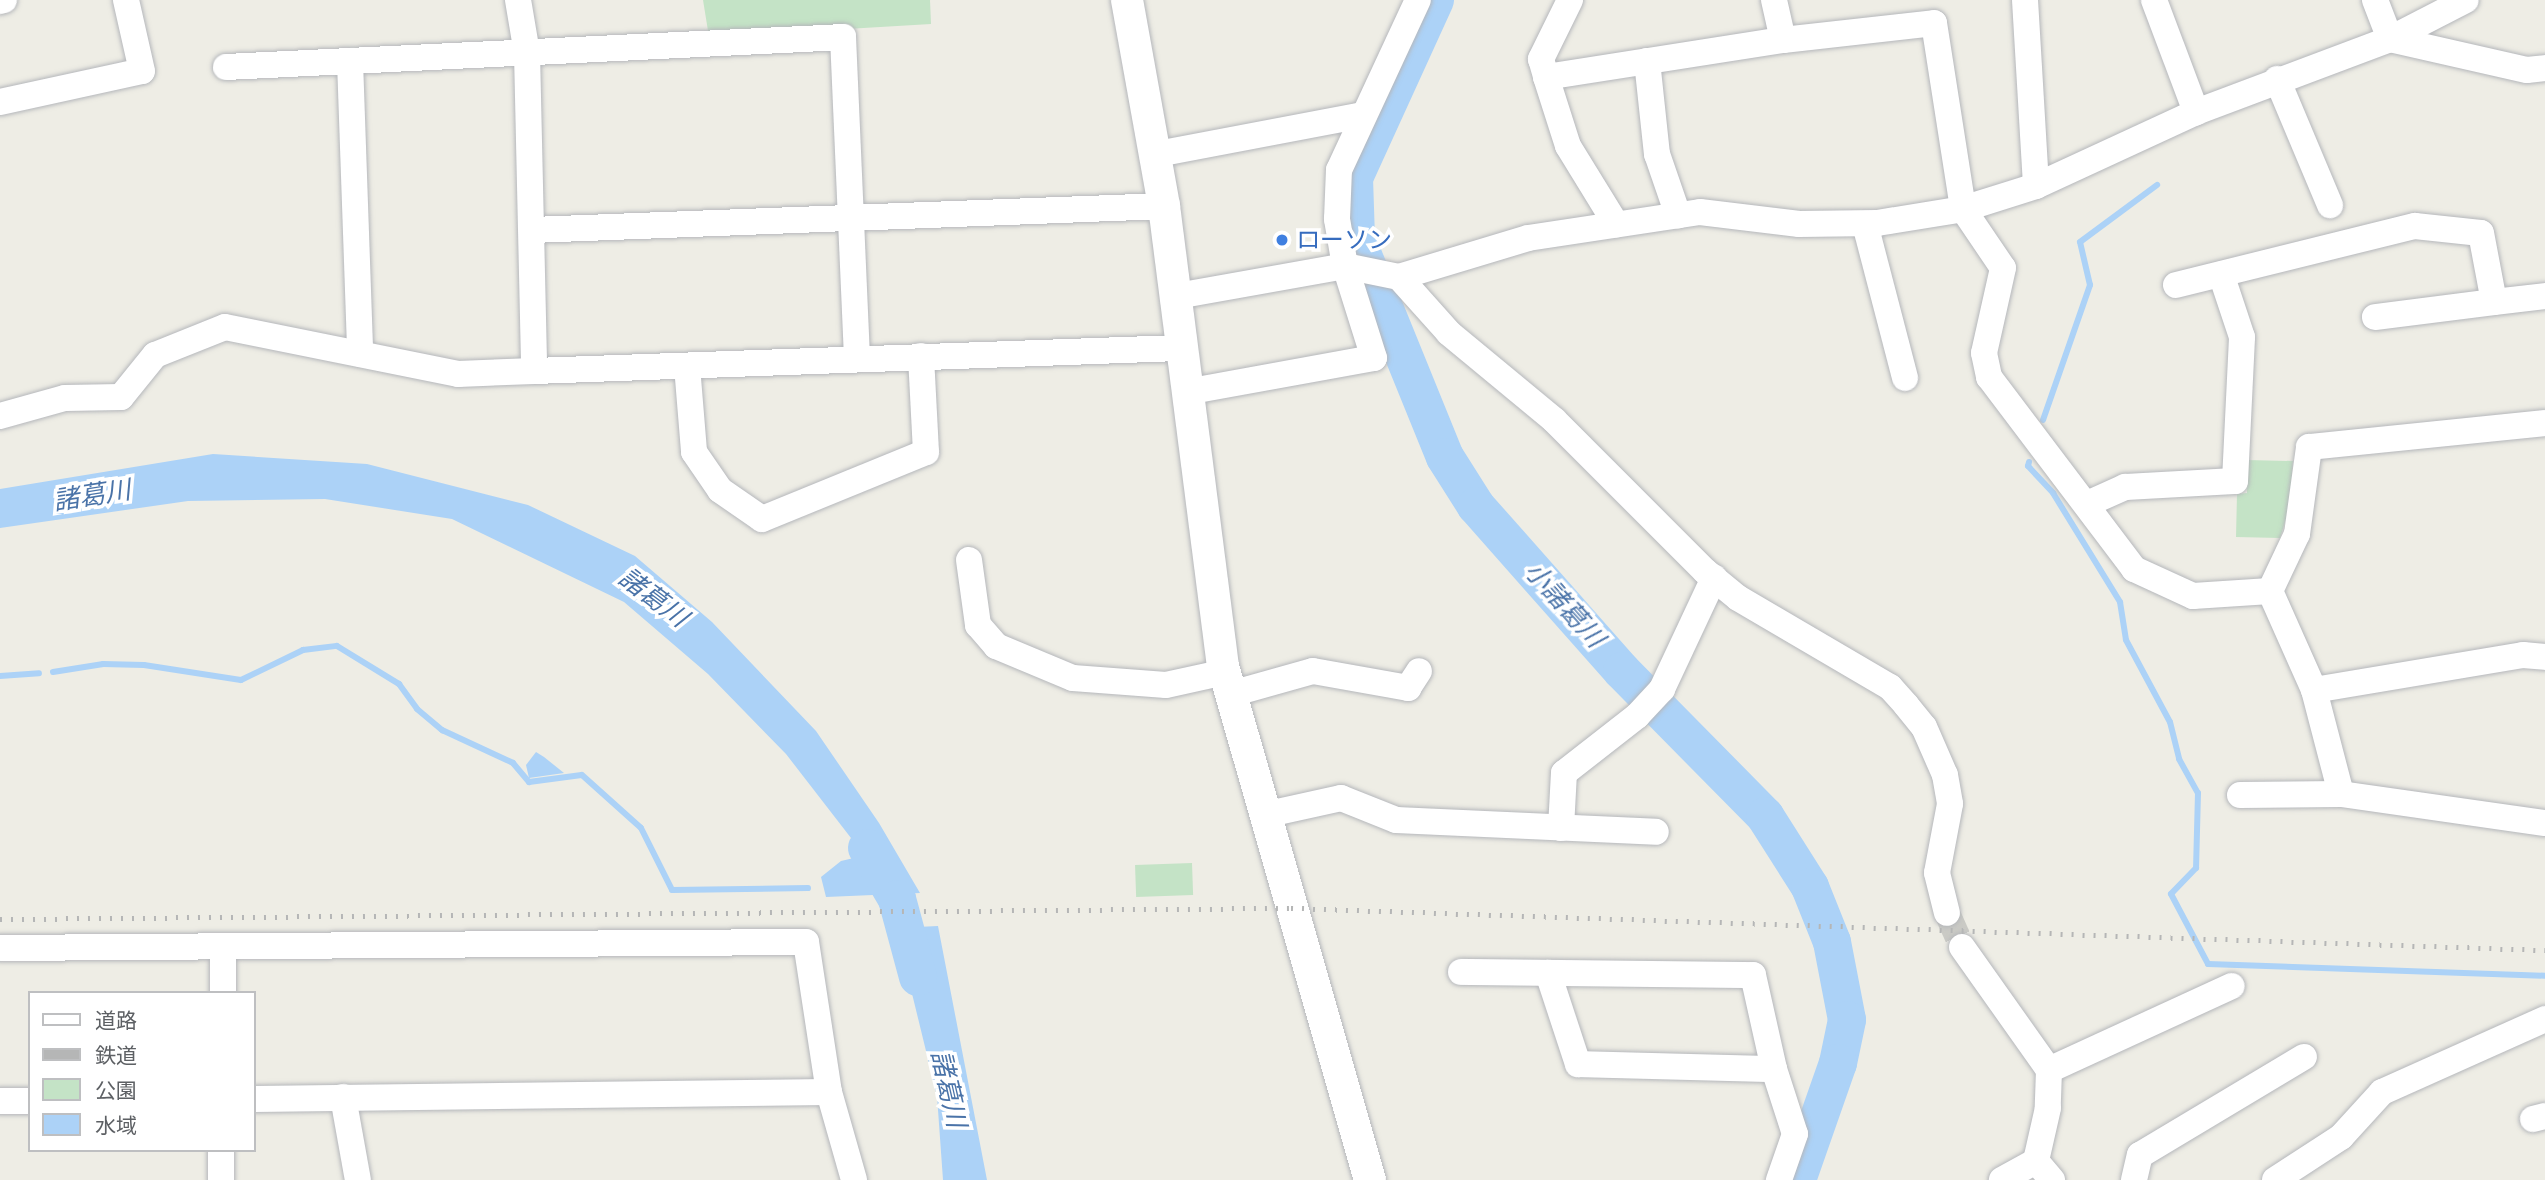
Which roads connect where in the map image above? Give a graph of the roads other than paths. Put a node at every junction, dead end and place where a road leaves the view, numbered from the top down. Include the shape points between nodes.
1 (126, 0) edge
2 (517, 0) edge
3 (1127, 0) edge
4 (1418, 0) edge
5 (1570, 0) edge
6 (1774, 0) edge
7 (2025, 0) edge
8 (2154, 0) edge
9 (2375, 0) edge
10 (2466, 0) edge
11 (2390, 39) junction
12 (1783, 40) junction
13 (527, 53) junction
14 (350, 61) junction
15 (1647, 61) junction
16 (226, 67) dead end
17 (2545, 68) edge
18 (1546, 77) junction
19 (2277, 79) junction
20 (0, 102) edge
21 (2196, 112) junction
22 (1363, 114) junction
23 (1157, 154) junction
24 (2036, 186) junction
25 (2330, 205) dead end
26 (1164, 206) junction
27 (1963, 209) junction
28 (1678, 215) junction
29 (850, 216) junction
30 (1865, 223) junction
31 (1616, 224) junction
32 (532, 230) junction
33 (1346, 266) junction
34 (2221, 274) junction
35 (1398, 277) junction
36 (2176, 285) dead end
37 (1177, 296) junction
38 (2545, 296) edge
39 (2494, 302) junction
40 (2375, 317) dead end
41 (1181, 348) junction
42 (360, 354) junction
43 (921, 356) junction
44 (857, 358) junction
45 (687, 366) junction
46 (534, 371) junction
47 (1905, 378) dead end
48 (1186, 392) junction
49 (0, 416) edge
50 (2545, 423) edge
51 (2087, 504) junction
52 (969, 560) dead end
53 (1714, 578) junction
54 (2270, 592) junction
55 (2545, 657) edge
56 (1419, 671) dead end
57 (1228, 683) junction
58 (2314, 690) junction
59 (2341, 794) junction
60 (2239, 795) dead end
61 (1264, 815) junction
62 (2545, 823) edge
63 (1561, 828) junction
64 (1656, 832) dead end
65 (1947, 913) tunnel mouth
66 (223, 946) junction
67 (1962, 947) tunnel mouth
68 (0, 948) edge
69 (1461, 972) dead end
70 (1548, 973) junction
71 (2232, 986) dead end
72 (223, 991) edge
73 (2545, 1019) edge
74 (2304, 1056) dead end
75 (1774, 1069) junction
76 (2049, 1070) junction
77 (829, 1092) junction
78 (343, 1097) junction
79 (256, 1099) edge
80 (0, 1101) edge
81 (28, 1101) edge
82 (221, 1152) edge
83 (2044, 1170) edge
84 (221, 1180) edge
85 (358, 1180) edge
86 (854, 1180) edge
87 (1370, 1180) edge
88 (1779, 1180) edge
89 (2002, 1180) edge
90 (2134, 1180) edge
91 (2275, 1180) edge

1 - 20 street via 142,71
2 - 13 street
3 - 23 street
4 - 22 street
5 - 18 street via 1541,59
6 - 12 street
7 - 24 street
8 - 21 street
9 - 11 street
10 - 11 street
11 - 17 street via 2527,70
11 - 19 street
12 - 15 street
12 - 27 street via 1934,23
13 - 14 street
13 - 29 street via 843,37
13 - 32 street
14 - 16 street
14 - 42 street
15 - 18 street
15 - 28 street via 1657,154
18 - 31 street via 1568,146
19 - 21 street
19 - 25 street
21 - 24 street
22 - 23 street
22 - 33 street via 1339,170 1337,219
23 - 26 street
24 - 27 street
26 - 29 street
26 - 37 street
27 - 30 street
27 - 51 street via 2003,268 1984,353 1989,377
28 - 30 street via 1700,212 1799,224
28 - 31 street
29 - 32 street
29 - 44 street
30 - 47 street
31 - 35 street via 1528,238
32 - 46 street
33 - 35 street
33 - 37 street
33 - 48 street via 1374,358
34 - 36 street
34 - 39 street via 2415,226 2481,233
34 - 51 street via 2242,337 2235,481 2125,487
35 - 53 street via 1449,333 1554,420
37 - 41 street
38 - 39 street
39 - 40 street
41 - 43 street
41 - 48 street
42 - 46 street via 458,374
42 - 49 street via 225,327 155,355 121,397 65,398
43 - 44 street
43 - 45 street via 926,452 762,519 720,490 694,452
44 - 45 street
45 - 46 street
48 - 57 street
50 - 54 street via 2309,447 2297,534
51 - 54 street via 2134,569 2193,596
52 - 57 street via 978,625 996,646 1073,678 1166,685
53 - 63 street via 1662,689 1637,716 1564,773
53 - 65 street via 1738,598 1890,687 1924,727 1945,775 1950,804 1937,873
54 - 58 street
55 - 58 street via 2522,655
56 - 57 street via 1408,688 1313,671
57 - 61 street
58 - 59 street
59 - 60 street
59 - 62 street
61 - 63 street via 1340,798 1396,820
61 - 87 street
63 - 64 street
66 - 68 street
66 - 72 street
66 - 77 street via 806,942
67 - 76 street
69 - 70 street
70 - 75 street via 1578,1064
70 - 75 street via 1753,975
71 - 76 street
73 - 91 street via 2382,1092 2341,1137
74 - 90 street via 2140,1155
75 - 88 street via 1796,1134
76 - 83 street
77 - 78 street
77 - 86 street
78 - 79 street
78 - 85 street
80 - 81 street
82 - 84 street
83 - 89 street

